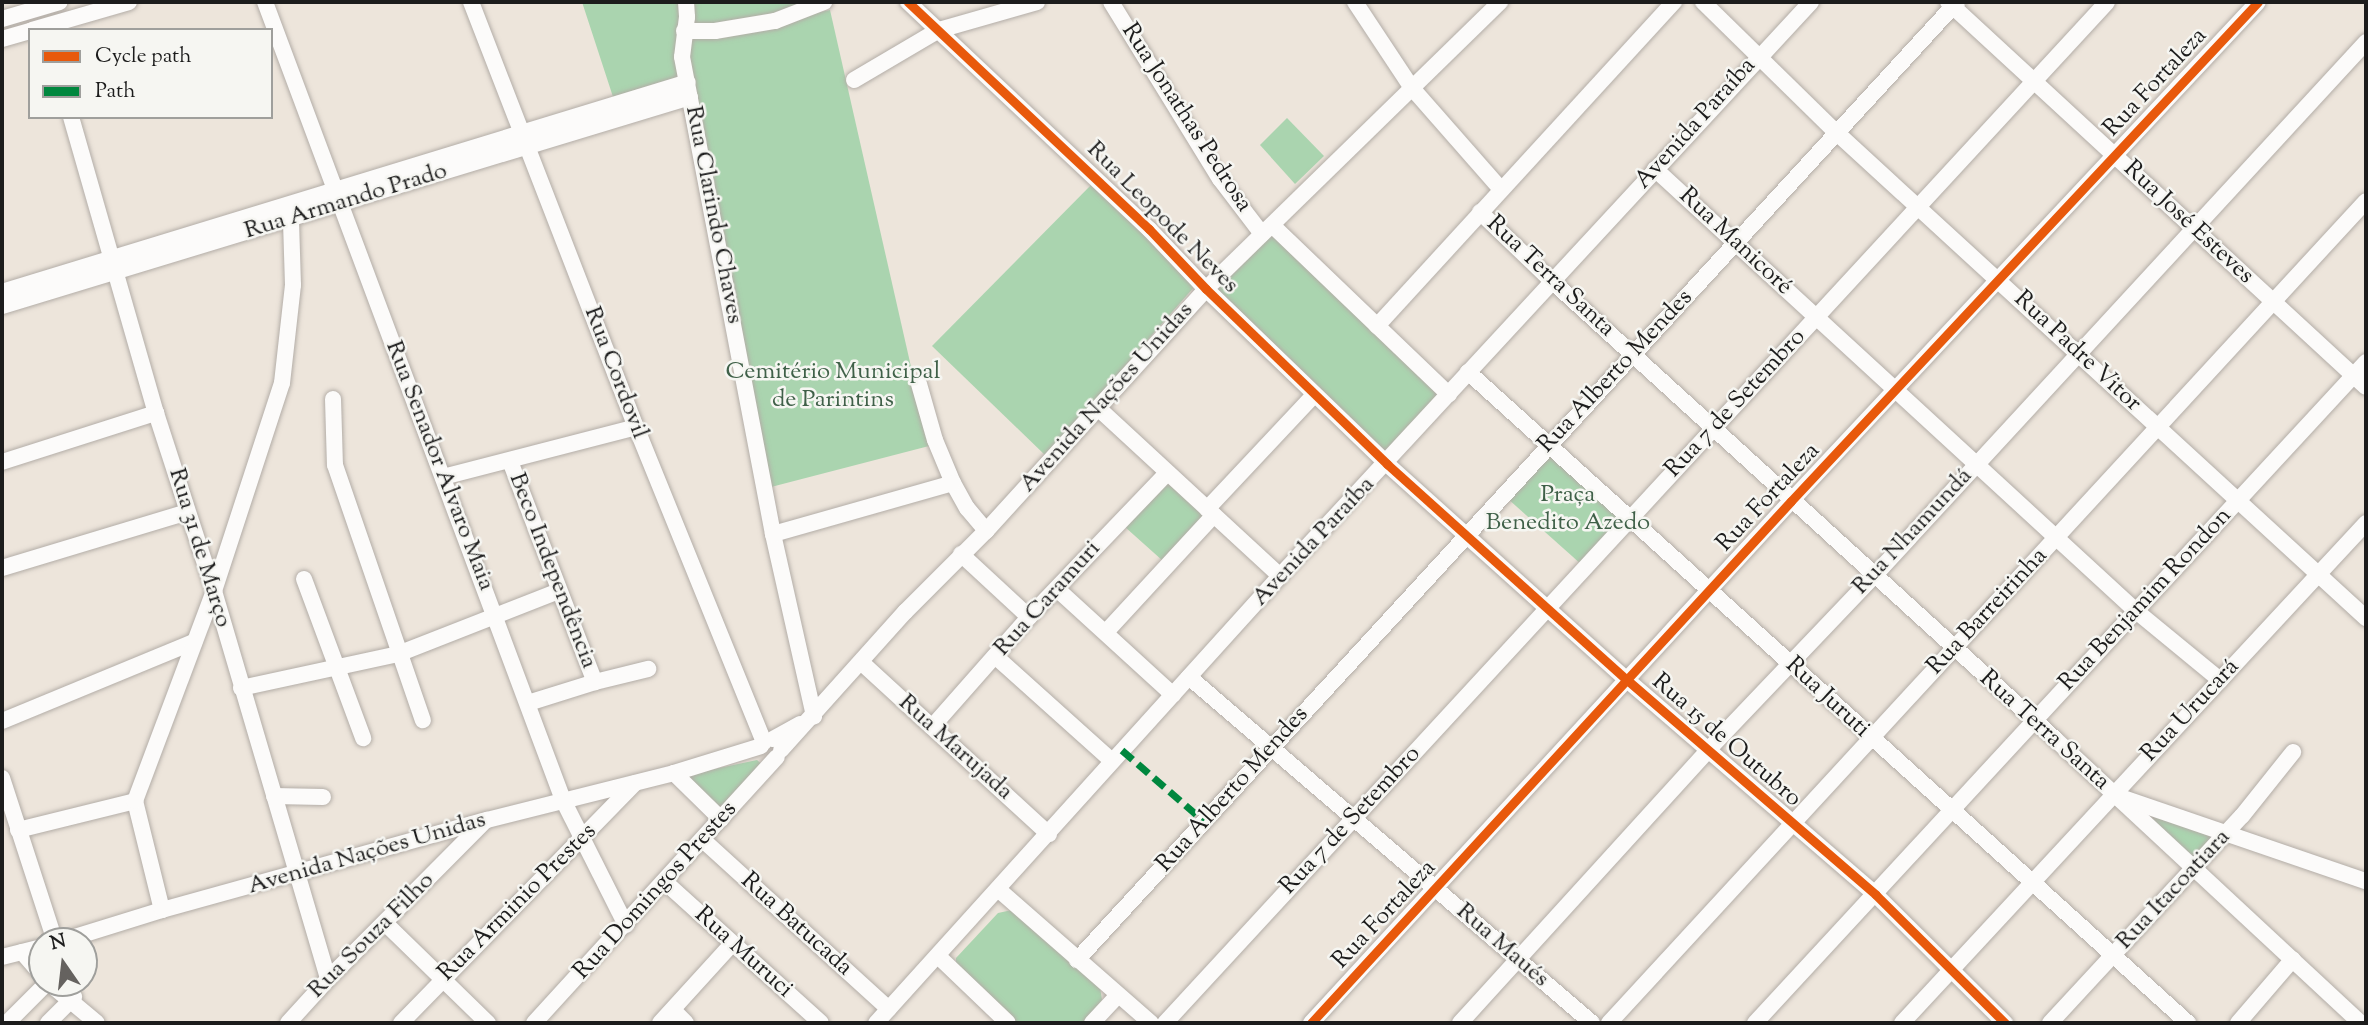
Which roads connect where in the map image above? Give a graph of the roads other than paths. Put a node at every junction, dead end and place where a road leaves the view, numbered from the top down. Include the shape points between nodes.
1 (60, 2) edge
2 (129, 2) edge
3 (265, 2) edge
4 (471, 2) edge
5 (685, 2) edge
6 (824, 2) edge
7 (908, 2) edge
8 (1037, 2) edge
9 (1111, 2) edge
10 (1355, 2) edge
11 (1500, 2) edge
12 (1674, 2) edge
13 (1703, 2) edge
14 (1811, 2) edge
15 (2107, 2) edge
16 (2258, 2) edge
17 (1953, 3) edge
18 (36, 5) edge
19 (2, 19) edge
20 (38, 28) edge
21 (41, 28) edge
22 (939, 30) junction
23 (684, 31) junction
24 (28, 32) edge
25 (2, 39) edge
26 (2366, 42) edge
27 (1757, 57) junction
28 (854, 80) dead end
29 (2033, 80) junction
30 (1412, 88) junction
31 (689, 90) junction
32 (72, 119) edge
33 (1837, 133) junction
34 (524, 139) junction
35 (2114, 155) junction
36 (1655, 169) junction
37 (1500, 188) junction
38 (338, 198) junction
39 (2366, 201) edge
40 (1917, 206) junction
41 (1480, 212) junction
42 (291, 220) junction
43 (2194, 228) junction
44 (1267, 229) junction
45 (1735, 243) junction
46 (113, 266) junction
47 (1998, 279) junction
48 (1553, 282) junction
49 (1206, 289) junction
50 (2, 292) edge
51 (2274, 303) junction
52 (2, 306) edge
53 (1817, 317) junction
54 (1377, 326) junction
55 (1633, 354) junction
56 (2077, 354) junction
57 (2366, 362) edge
58 (1468, 372) junction
59 (2353, 376) junction
60 (919, 384) dead end
61 (2366, 387) edge
62 (1896, 390) junction
63 (1314, 395) junction
64 (1448, 395) junction
65 (332, 399) dead end
66 (1097, 408) junction
67 (156, 412) junction
68 (2156, 426) junction
69 (636, 427) junction
70 (1713, 428) junction
71 (1548, 445) junction
72 (510, 461) junction
73 (2, 462) edge
74 (1387, 464) junction
75 (1975, 464) junction
76 (1167, 473) junction
77 (443, 477) junction
78 (953, 483) junction
79 (1791, 501) junction
80 (2236, 501) junction
81 (187, 512) junction
82 (1210, 512) junction
83 (1630, 519) junction
84 (2366, 523) edge
85 (986, 531) junction
86 (774, 534) junction
87 (1467, 534) junction
88 (2056, 537) junction
89 (961, 554) junction
90 (2, 568) edge
91 (2320, 574) junction
92 (1280, 576) junction
93 (1874, 576) junction
94 (304, 579) dead end
95 (1057, 589) junction
96 (214, 591) junction
97 (559, 591) junction
98 (1709, 591) junction
99 (1547, 609) junction
100 (2136, 611) junction
101 (497, 617) junction
102 (1029, 617) junction
103 (2366, 618) edge
104 (1106, 632) junction
105 (194, 642) junction
106 (1954, 649) junction
107 (398, 654) junction
108 (995, 656) junction
109 (861, 662) junction
110 (1790, 663) junction
111 (337, 667) junction
112 (648, 669) dead end
113 (1189, 677) junction
114 (1626, 679) junction
115 (2220, 680) junction
116 (595, 682) junction
117 (241, 688) junction
118 (1173, 695) junction
119 (528, 703) junction
120 (814, 716) junction
121 (422, 720) dead end
122 (2, 721) edge
123 (2033, 722) junction
124 (932, 727) junction
125 (363, 738) dead end
126 (1871, 739) junction
127 (1272, 746) junction
128 (770, 748) junction
129 (1709, 749) junction
130 (2293, 752) dead end
131 (1112, 761) junction
132 (674, 773) junction
133 (2, 778) edge
134 (635, 783) junction
135 (2115, 794) junction
136 (274, 796) junction
137 (323, 797) dead end
138 (563, 800) junction
139 (135, 801) junction
140 (1951, 813) junction
141 (1353, 818) junction
142 (721, 819) junction
143 (487, 820) junction
144 (1791, 824) junction
145 (18, 831) junction
146 (2228, 832) junction
147 (1049, 834) junction
148 (583, 839) junction
149 (703, 840) junction
150 (2193, 869) junction
151 (297, 874) junction
152 (2366, 881) edge
153 (665, 882) junction
154 (2031, 883) junction
155 (1436, 888) junction
156 (999, 890) junction
157 (1876, 895) junction
158 (162, 910) junction
159 (385, 923) junction
160 (626, 925) junction
161 (50, 927) edge
162 (98, 930) edge
163 (732, 944) junction
164 (28, 950) edge
165 (22, 952) junction
166 (2113, 955) junction
167 (2, 957) edge
168 (939, 957) junction
169 (28, 959) edge
170 (1519, 959) junction
171 (2293, 959) junction
172 (1077, 960) junction
173 (1951, 970) junction
174 (328, 979) junction
175 (441, 979) junction
176 (1116, 996) junction
177 (34, 997) edge
178 (72, 997) edge
179 (889, 1009) junction
180 (673, 1010) junction
181 (7, 1023) edge
182 (48, 1023) edge
183 (97, 1023) edge
184 (288, 1023) edge
185 (401, 1023) edge
186 (488, 1023) edge
187 (534, 1023) edge
188 (660, 1023) edge
189 (686, 1023) edge
190 (821, 1023) edge
191 (876, 1023) edge
192 (1008, 1023) edge
193 (1092, 1023) edge
194 (1151, 1023) edge
195 (1165, 1023) edge
196 (1311, 1023) edge
197 (1460, 1023) edge
198 (1592, 1023) edge
199 (1609, 1023) edge
200 (1755, 1023) edge
201 (1902, 1023) edge
202 (2005, 1023) edge
203 (2049, 1023) edge
204 (2188, 1023) edge
205 (2238, 1023) edge
206 (2361, 1023) edge

1 - 18 street
2 - 21 street
3 - 38 street, Rua Senador Alvaro Maia
4 - 34 street, Rua Cordovil
5 - 23 street, Rua Clarindo Chaves
6 - 23 street via 758,25
7 - 22 street, Rua Leopode Neves
8 - 22 street
9 - 44 street, Rua Jonathas Pedrosa via 1220,179
10 - 30 street
11 - 30 street, Avenida Nações Unidas
12 - 37 street
13 - 27 street, Rua Padre Vitor
14 - 27 street, Avenida Paraíba
15 - 29 street, Rua 7 de Setembro
16 - 35 street, Rua Fortaleza
17 - 29 street, Rua José Esteves
17 - 33 street, Rua Alberto Mendes
18 - 19 street
18 - 20 street
22 - 28 street
22 - 49 street, Rua Leopode Neves
23 - 31 street, Rua Clarindo Chaves via 682,52
24 - 25 street
26 - 43 street, Rua Nhamundá
27 - 33 street, Rua Padre Vitor
27 - 36 street, Avenida Paraíba
29 - 35 street, Rua José Esteves
29 - 40 street, Rua 7 de Setembro
30 - 37 street
30 - 44 street, Avenida Nações Unidas
31 - 34 street, Rua Armando Prado
31 - 86 street, Rua Clarindo Chaves
32 - 46 street, Rua 31 de Março
33 - 40 street, Rua Padre Vitor
33 - 45 street, Rua Alberto Mendes
34 - 38 street, Rua Armando Prado
34 - 69 street, Rua Cordovil
35 - 43 street, Rua José Esteves
35 - 47 street, Rua Fortaleza
36 - 45 street, Rua Manicoré
36 - 48 street, Avenida Paraíba
37 - 41 street
38 - 42 street, Rua Armando Prado
38 - 46 street, Rua Armando Prado
38 - 77 street, Rua Senador Alvaro Maia
39 - 51 street, Rua Barreirinha
40 - 47 street, Rua Padre Vitor
40 - 53 street, Rua 7 de Setembro
41 - 48 street, Rua Terra Santa
41 - 54 street
42 - 46 street, Rua Armando Prado
42 - 96 street via 293,285 285,371
43 - 51 street, Rua José Esteves
43 - 56 street, Rua Nhamundá
44 - 49 street, Avenida Nações Unidas
44 - 54 street, Rua Jonathas Pedrosa
45 - 53 street, Rua Manicoré
45 - 55 street, Rua Alberto Mendes
46 - 50 street, Rua Armando Prado
46 - 52 street, Rua Armando Prado
46 - 67 street, Rua 31 de Março
47 - 56 street, Rua Padre Vitor
47 - 62 street, Rua Fortaleza
48 - 55 street, Rua Terra Santa
48 - 58 street, Avenida Paraíba
49 - 63 street, Rua Leopode Neves
49 - 66 street, Avenida Nações Unidas
51 - 59 street, Rua José Esteves
51 - 68 street, Rua Barreirinha
53 - 62 street, Rua Manicoré
53 - 70 street, Rua 7 de Setembro
54 - 64 street, Rua Jonathas Pedrosa
55 - 70 street, Rua Terra Santa
55 - 71 street, Rua Alberto Mendes
56 - 68 street, Rua Padre Vitor
56 - 75 street, Rua Nhamundá
57 - 59 street, Rua Benjamim Rondon
58 - 64 street, Avenida Paraíba
58 - 71 street, Rua Juruti
59 - 61 street, Rua José Esteves
59 - 80 street, Rua Benjamim Rondon
60 - 78 street
62 - 75 street, Rua Manicoré
62 - 79 street, Rua Fortaleza
63 - 74 street, Rua Leopode Neves
63 - 82 street
64 - 74 street, Avenida Paraíba
65 - 107 street via 335,465
66 - 76 street
66 - 85 street, Avenida Nações Unidas
67 - 73 street
67 - 81 street, Rua 31 de Março
68 - 80 street, Rua Padre Vitor
68 - 88 street, Rua Barreirinha
69 - 72 street
69 - 128 street, Rua Cordovil
70 - 79 street, Rua Terra Santa
70 - 83 street, Rua 7 de Setembro
71 - 83 street, Rua Juruti
71 - 87 street, Rua Alberto Mendes
72 - 77 street
72 - 97 street, Beco Independência
74 - 87 street, Rua 15 de Outubro
74 - 92 street, Avenida Paraíba
75 - 88 street, Rua Manicoré
75 - 93 street, Rua Nhamundá
76 - 82 street
76 - 95 street, Rua Caramuri
77 - 101 street, Rua Senador Alvaro Maia
78 - 85 street
78 - 86 street
79 - 93 street, Rua Terra Santa
79 - 98 street, Rua Fortaleza
80 - 91 street, Rua Padre Vitor
80 - 100 street, Rua Benjamim Rondon
81 - 90 street
81 - 96 street, Rua 31 de Março
82 - 92 street
82 - 104 street
83 - 98 street, Rua Juruti
83 - 99 street, Rua 7 de Setembro
84 - 91 street, Rua Urucará
85 - 89 street, Avenida Nações Unidas
86 - 120 street, Rua Clarindo Chaves
87 - 99 street, Rua 15 de Outubro
87 - 127 street, Rua Alberto Mendes
88 - 100 street, Rua Manicoré
88 - 106 street, Rua Barreirinha
89 - 102 street
89 - 109 street, Avenida Nações Unidas
91 - 103 street, Rua Padre Vitor
91 - 115 street, Rua Urucará
92 - 113 street, Avenida Paraíba
93 - 106 street, Rua Terra Santa
93 - 110 street, Rua Nhamundá
94 - 111 street
95 - 102 street, Rua Caramuri
95 - 104 street
96 - 105 street
96 - 117 street, Rua 31 de Março
97 - 101 street
97 - 116 street, Beco Independência
98 - 110 street, Rua Juruti
98 - 114 street, Rua Fortaleza
99 - 114 street, Rua 15 de Outubro
99 - 141 street, Rua 7 de Setembro
100 - 115 street, Rua Manicoré
100 - 123 street, Rua Benjamim Rondon
101 - 107 street
101 - 119 street, Rua Senador Alvaro Maia
102 - 108 street, Rua Caramuri
104 - 118 street
105 - 122 street
105 - 139 street
106 - 123 street, Rua Terra Santa
106 - 126 street, Rua Barreirinha
107 - 111 street
107 - 121 street
108 - 124 street, Rua Caramuri
108 - 131 street
109 - 120 street, Avenida Nações Unidas
109 - 124 street, Rua Marujada
110 - 126 street, Rua Juruti
110 - 129 street, Rua Nhamundá
111 - 117 street
111 - 125 street
112 - 116 street
113 - 118 street, Avenida Paraíba
113 - 127 street, Rua Maués
114 - 129 street, Rua 15 de Outubro
114 - 155 street, Rua Fortaleza
115 - 135 street, Rua Urucará
116 - 119 street
117 - 136 street, Rua 31 de Março
118 - 131 street, Avenida Paraíba
119 - 138 street, Rua Senador Alvaro Maia
120 - 128 street, Rua Domingos Prestes
123 - 135 street, Rua Terra Santa
123 - 140 street, Rua Benjamim Rondon
124 - 147 street, Rua Marujada
126 - 140 street, Rua Juruti
126 - 144 street, Rua Barreirinha
127 - 141 street, Rua Maués
127 - 172 street, Rua Alberto Mendes
128 - 132 street, Avenida Nações Unidas
128 - 142 street, Rua Domingos Prestes
129 - 144 street, Rua 15 de Outubro
129 - 170 street, Rua Nhamundá
130 - 146 street, Rua Itacoatiara
131 - 147 street, Avenida Paraíba
132 - 134 street, Avenida Nações Unidas
132 - 142 street
133 - 145 street
134 - 138 street, Avenida Nações Unidas
134 - 148 street, Rua Arminio Prestes
135 - 146 street
135 - 150 street, Rua Terra Santa
135 - 154 street, Rua Urucará
136 - 137 street
136 - 151 street, Rua 31 de Março
138 - 143 street, Avenida Nações Unidas
138 - 148 street, Rua Senador Alvaro Maia
139 - 145 street
139 - 158 street
140 - 154 street, Rua Juruti
140 - 157 street, Rua Benjamim Rondon
141 - 155 street, Rua Maués
141 - 195 street, Rua 7 de Setembro
142 - 149 street, Rua Domingos Prestes
143 - 151 street, Avenida Nações Unidas
143 - 159 street, Rua Souza Filho
144 - 157 street, Rua 15 de Outubro
144 - 199 street, Rua Barreirinha
145 - 161 street
146 - 150 street, Rua Itacoatiara
146 - 152 street
147 - 156 street, Avenida Paraíba
148 - 160 street, Rua Senador Alvaro Maia
148 - 175 street, Rua Arminio Prestes
149 - 153 street, Rua Domingos Prestes
149 - 179 street, Rua Batucada
150 - 166 street, Rua Itacoatiara
150 - 171 street, Rua Terra Santa
151 - 158 street, Avenida Nações Unidas
151 - 174 street, Rua 31 de Março
153 - 160 street, Rua Domingos Prestes
153 - 163 street, Rua Muruci
154 - 166 street, Rua Juruti
154 - 173 street, Rua Urucará
155 - 170 street, Rua Maués
155 - 196 street, Rua Fortaleza
156 - 168 street, Avenida Paraíba
156 - 172 street
157 - 173 street, Rua 15 de Outubro
157 - 200 street, Rua Benjamim Rondon
158 - 162 street, Avenida Nações Unidas
159 - 174 street, Rua Souza Filho
159 - 175 street
160 - 187 street, Rua Domingos Prestes
163 - 180 street
163 - 190 street, Rua Muruci
164 - 165 street
165 - 167 street
165 - 169 street
166 - 203 street, Rua Itacoatiara
166 - 204 street, Rua Juruti
168 - 179 street, Avenida Paraíba
168 - 192 street
170 - 197 street, Rua Nhamundá
170 - 198 street, Rua Maués
171 - 205 street
171 - 206 street, Rua Terra Santa
172 - 176 street
173 - 201 street, Rua Urucará
173 - 202 street, Rua 15 de Outubro
174 - 184 street, Rua Souza Filho
175 - 185 street, Rua Arminio Prestes
175 - 186 street
176 - 193 street
176 - 194 street
177 - 181 street
178 - 182 street
178 - 183 street
179 - 191 street, Avenida Paraíba
180 - 188 street
180 - 189 street

